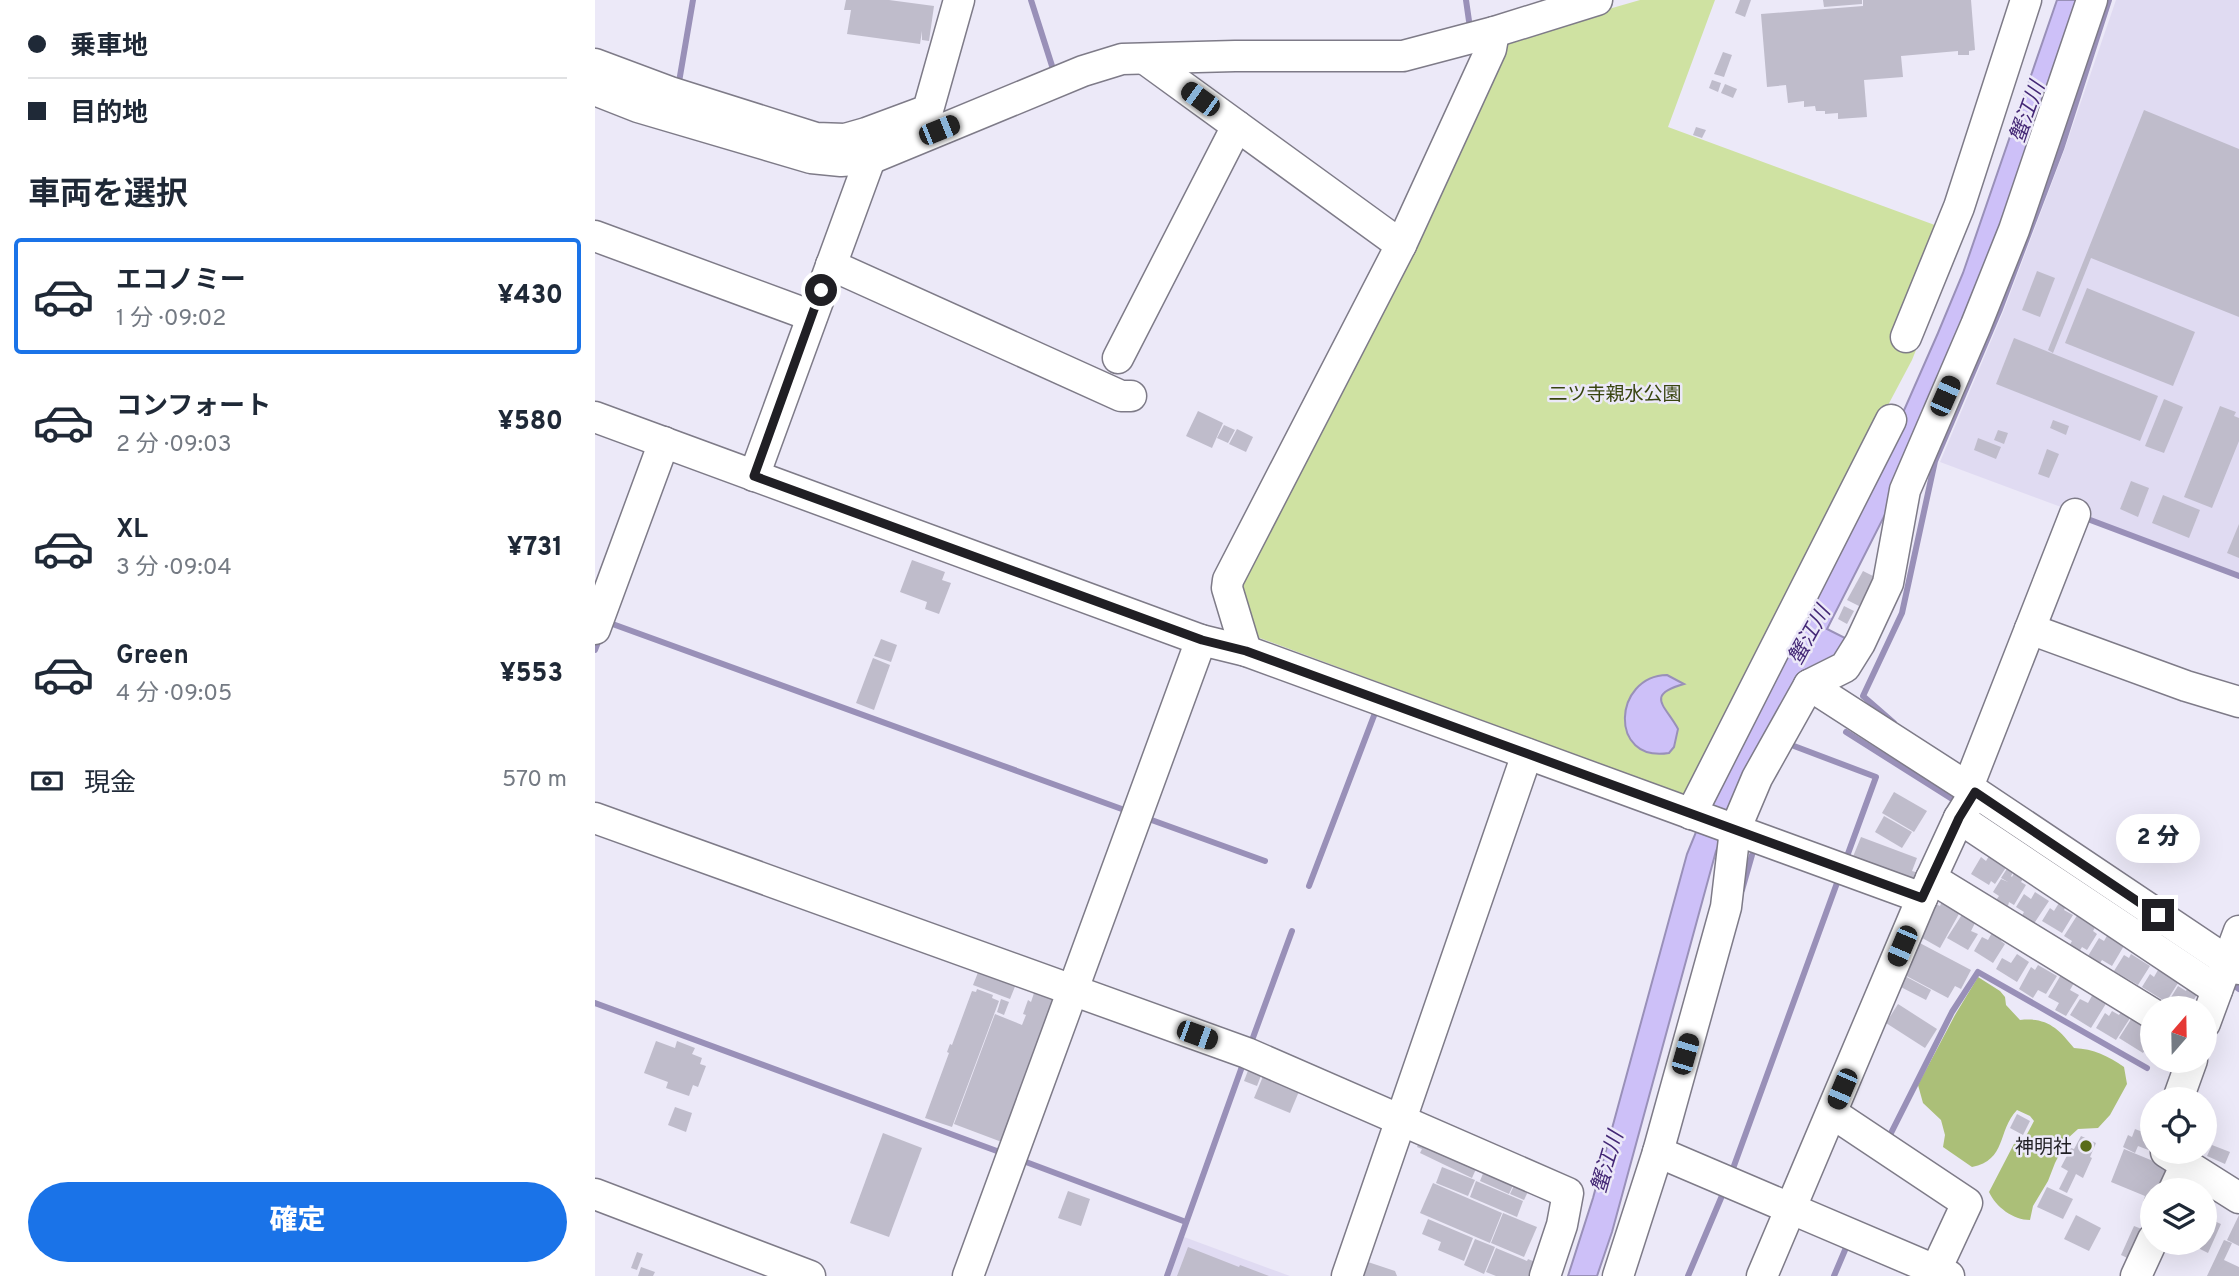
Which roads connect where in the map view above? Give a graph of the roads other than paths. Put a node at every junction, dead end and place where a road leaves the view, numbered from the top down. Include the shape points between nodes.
1 (959, 0) edge
2 (1597, 0) edge
3 (2026, 0) edge
4 (2092, 0) edge
5 (1493, 32) junction
6 (1145, 59) junction
7 (595, 64) edge
8 (595, 90) edge
9 (1237, 126) junction
10 (870, 159) junction
11 (595, 236) edge
12 (1401, 245) junction
13 (831, 265) junction
14 (812, 316) junction
15 (1906, 337) dead end
16 (1118, 358) dead end
17 (1131, 396) dead end
18 (595, 417) edge
19 (1891, 420) dead end
20 (664, 442) junction
21 (754, 476) junction
22 (2075, 514) dead end
23 (595, 629) edge
24 (2030, 629) junction
25 (1202, 640) junction
26 (1246, 651) junction
27 (1809, 685) junction
28 (2239, 702) edge
29 (1527, 754) junction
30 (1967, 802) junction
31 (1691, 814) junction
32 (595, 818) edge
33 (1735, 830) junction
34 (1927, 888) junction
35 (2239, 931) edge
36 (2225, 975) edge
37 (1073, 991) junction
38 (2216, 996) edge
39 (2140, 1007) edge
40 (1832, 1113) junction
41 (1400, 1120) junction
42 (1658, 1152) junction
43 (2175, 1169) edge
44 (595, 1194) edge
45 (2239, 1198) edge
46 (1791, 1208) junction
47 (2146, 1255) edge
48 (768, 1268) edge
49 (1939, 1274) edge
50 (810, 1276) edge
51 (968, 1276) edge
52 (1346, 1276) edge
53 (1545, 1276) edge
54 (1618, 1276) edge
55 (1762, 1276) edge
56 (2136, 1276) edge

1 - 7 street via 928,110 845,139 816,138
2 - 5 street
3 - 15 street via 1959,207
4 - 27 street via 2014,230 1905,490 1888,583 1845,667
5 - 6 street via 1403,56
5 - 12 street via 1491,49
6 - 9 street
6 - 10 street via 1083,71
8 - 10 street via 811,158
9 - 12 street
9 - 16 street
10 - 13 street
11 - 14 street
12 - 26 street via 1228,580
13 - 14 street
13 - 17 street via 1121,396
14 - 21 street
18 - 20 street
19 - 31 street
20 - 21 street
20 - 23 street
21 - 25 street
22 - 24 street
24 - 28 street
24 - 30 street
25 - 26 street
25 - 37 street
26 - 29 street
27 - 30 street
27 - 33 street via 1757,778
29 - 31 street
29 - 41 street
30 - 34 street
30 - 36 street
31 - 33 street
32 - 37 street
33 - 34 street
33 - 42 street via 1726,907
34 - 39 street
34 - 40 street
35 - 36 street
36 - 38 street
37 - 41 street via 1247,1053
37 - 51 street
40 - 46 street
40 - 49 street via 1967,1203
41 - 52 street
41 - 53 street via 1568,1193
42 - 46 street
42 - 54 street
43 - 45 street
44 - 48 street
46 - 49 street
46 - 55 street
47 - 56 street
48 - 50 street

